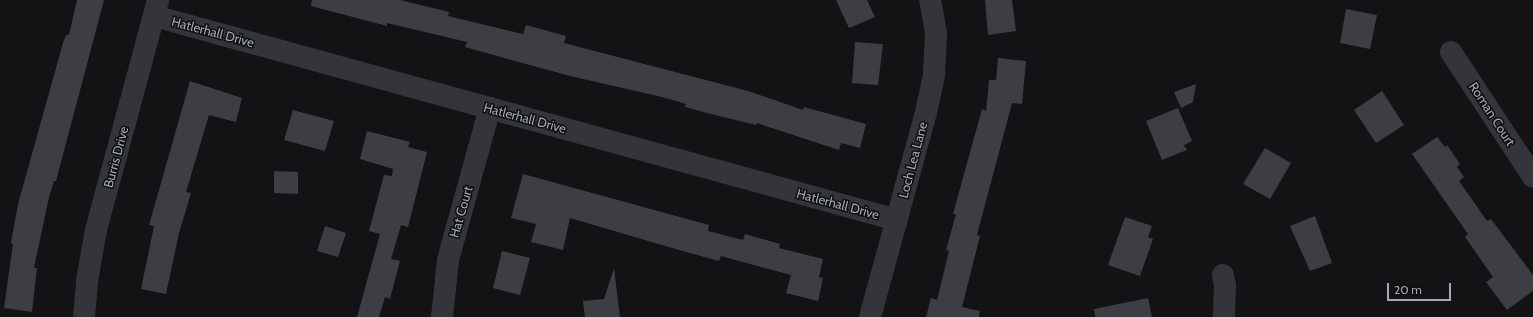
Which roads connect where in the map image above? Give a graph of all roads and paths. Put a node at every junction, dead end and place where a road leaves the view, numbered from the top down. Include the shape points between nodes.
1 (930, 0) edge
2 (156, 8) edge
3 (1451, 52) dead end
4 (490, 108) junction
5 (1533, 177) edge
6 (897, 220) junction
7 (1223, 275) dead end
8 (84, 317) edge
9 (442, 317) edge
10 (870, 317) edge
11 (1224, 317) edge

1 - 6 street, Loch Lea Lane via 936,33 934,74
2 - 4 street, Hatlerhall Drive
2 - 8 street, Burris Drive via 96,230
3 - 5 street, Roman Court
4 - 6 street, Hatlerhall Drive
4 - 9 street, Hat Court via 448,260
6 - 10 street, Loch Lea Lane
7 - 11 street via 1226,285

